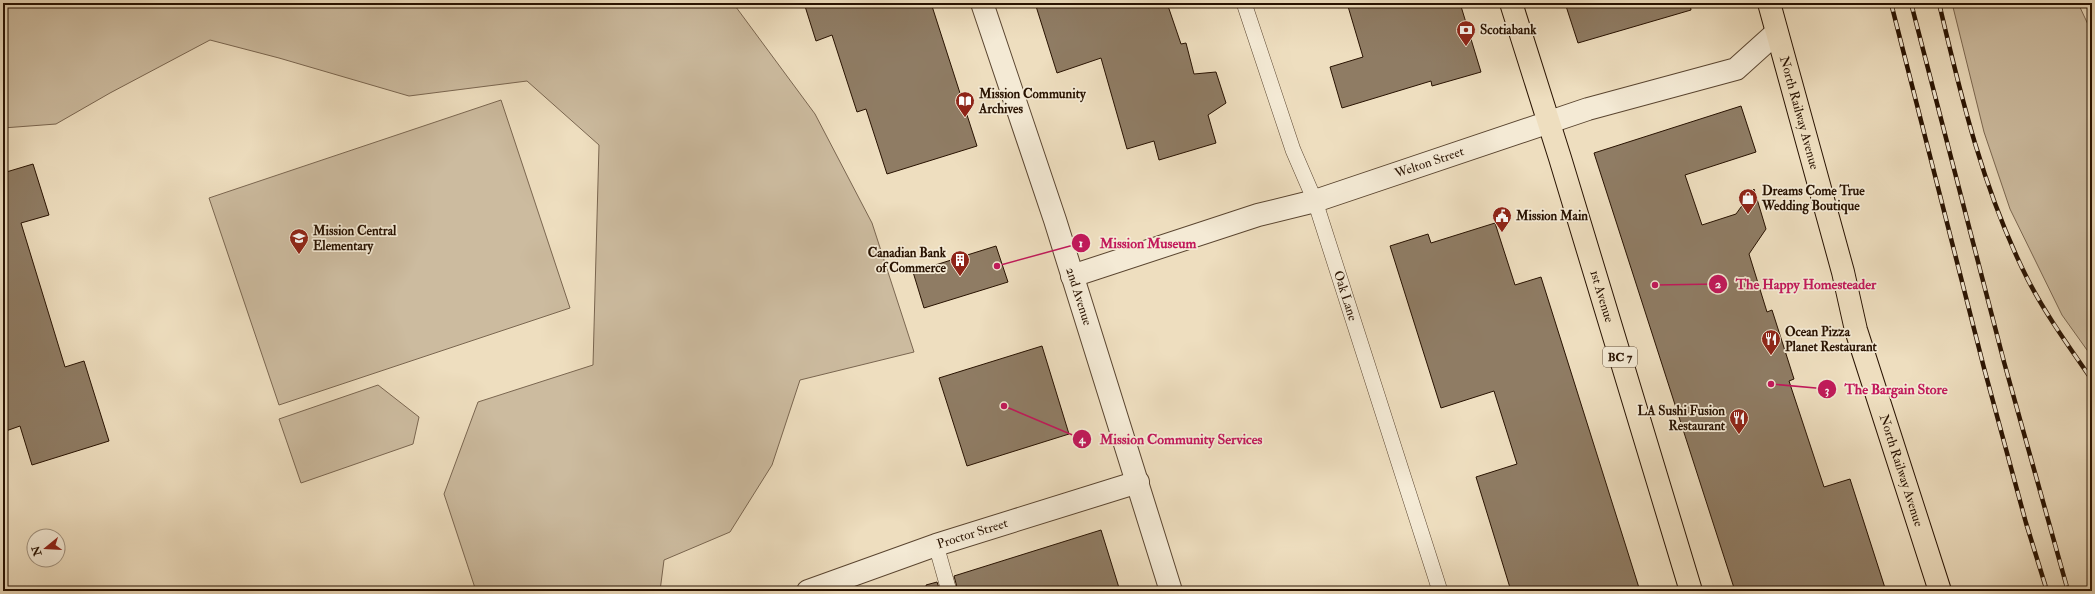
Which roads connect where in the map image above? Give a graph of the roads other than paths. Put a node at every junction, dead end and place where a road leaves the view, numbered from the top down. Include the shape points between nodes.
1 (982, 3) edge
2 (1244, 3) edge
3 (1511, 3) edge
4 (1769, 3) edge
5 (1776, 33) junction
6 (1548, 124) junction
7 (1316, 201) junction
8 (1072, 276) junction
9 (1138, 482) junction
10 (936, 545) junction
11 (808, 591) edge
12 (949, 591) edge
13 (1171, 591) edge
14 (1440, 591) edge
15 (1691, 591) edge
16 (1940, 591) edge

1 - 8 street, 2nd Avenue
2 - 7 lane, Oak Lane via 1293,150
3 - 6 main road, 1st Avenue / BC 7
4 - 5 main road, North Railway Avenue
5 - 6 street, Welton Street via 1736,69 1588,109
5 - 16 main road, North Railway Avenue via 1843,272 1856,330
6 - 7 street, Welton Street
6 - 15 main road, 1st Avenue / BC 7
7 - 8 street, Welton Street via 1258,216
7 - 14 lane, Oak Lane
8 - 9 street, 2nd Avenue
9 - 10 street, Proctor Street
9 - 13 street, 2nd Avenue
10 - 11 street, Proctor Street
10 - 12 lane

